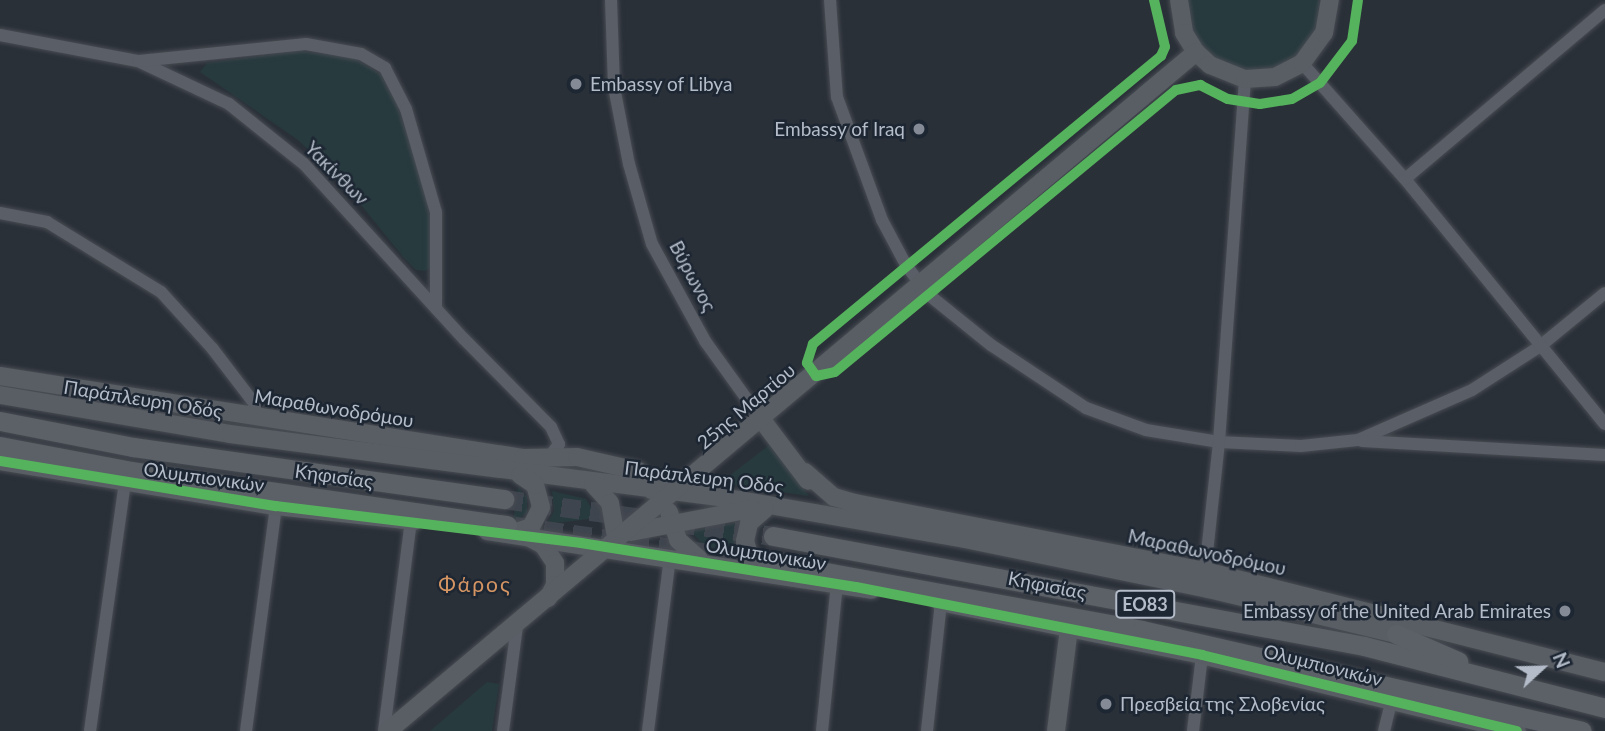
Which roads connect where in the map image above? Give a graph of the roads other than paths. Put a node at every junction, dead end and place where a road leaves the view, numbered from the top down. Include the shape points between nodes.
1 (611, 0) edge
2 (830, 0) edge
3 (1179, 0) edge
4 (1330, 0) edge
5 (1605, 9) edge
6 (0, 35) edge
7 (1196, 52) junction
8 (138, 61) junction
9 (1302, 63) junction
10 (1245, 79) junction
11 (1405, 179) junction
12 (0, 213) edge
13 (921, 285) junction
14 (1605, 293) edge
15 (436, 308) junction
16 (1539, 347) junction
17 (0, 376) edge
18 (0, 395) edge
19 (257, 418) junction
20 (762, 420) junction
21 (0, 421) edge
22 (1605, 424) edge
23 (1358, 440) junction
24 (1219, 442) junction
25 (0, 446) edge
26 (1605, 455) edge
27 (550, 456) junction
28 (0, 461) edge
29 (805, 472) junction
30 (517, 473) junction
31 (125, 483) junction
32 (593, 484) junction
33 (652, 490) junction
34 (672, 495) junction
35 (504, 499) tunnel mouth
36 (276, 506) junction
37 (772, 508) junction
38 (411, 520) junction
39 (850, 520) junction
40 (671, 523) junction
41 (515, 532) junction
42 (773, 536) tunnel mouth
43 (618, 540) junction
44 (670, 557) junction
45 (702, 561) junction
46 (768, 566) junction
47 (1205, 571) junction
48 (837, 584) junction
49 (546, 601) junction
50 (941, 603) junction
51 (517, 626) junction
52 (1069, 628) junction
53 (1396, 634) joint
54 (1202, 655) junction
55 (1605, 672) edge
56 (1513, 686) junction
57 (1392, 700) junction
58 (1605, 708) edge
59 (90, 731) edge
60 (246, 731) edge
61 (386, 731) edge
62 (502, 731) edge
63 (648, 731) edge
64 (822, 731) edge
65 (927, 731) edge
66 (1056, 731) edge
67 (1193, 731) edge
68 (1384, 731) edge
69 (1517, 731) edge
70 (1582, 731) edge

1 - 20 street, Βύρωνος via 618,110 652,244 705,341
2 - 13 street via 837,97 882,220
3 - 7 street via 1184,33
4 - 9 street via 1324,33
5 - 11 street
6 - 8 street, Υακίνθων
7 - 10 street via 1218,70
7 - 13 street, 25ης Μαρτίου
8 - 15 street, Υακίνθων via 229,104 304,164
8 - 15 street via 306,44 361,54 385,68 406,108 436,212
9 - 10 street via 1275,77
9 - 11 street
10 - 24 street
11 - 16 street
12 - 19 street via 47,222 160,292 212,348 254,403
13 - 20 street, 25ης Μαρτίου
13 - 24 street via 990,345 1086,408 1146,430
14 - 16 street
15 - 27 street, Υακίνθων via 558,435 559,444
16 - 22 street
16 - 23 street via 1472,390
17 - 19 street, Μαραθωνοδρόμου
18 - 30 street, Παράπλευρη Οδός via 79,411
19 - 27 street, Μαραθωνοδρόμου via 523,458
20 - 29 street, Βύρωνος
20 - 34 street, 25ης Μαρτίου
21 - 35 main road, Κηφισίας via 100,442
23 - 24 street via 1301,446
23 - 26 street
24 - 47 street
25 - 41 main road, Κηφισίας
27 - 33 street, Μαραθωνοδρόμου via 634,469 648,479
28 - 31 street, Ολυμπιονικών
29 - 39 street, Βύρωνος via 818,501
29 - 47 street, Μαραθωνοδρόμου via 834,497 855,503
30 - 32 street, Παράπλευρη Οδός
30 - 41 street via 536,485 541,507 530,527
31 - 36 street, Ολυμπιονικών
31 - 59 street
32 - 33 street, Παράπλευρη Οδός
32 - 43 street via 610,503
33 - 34 street, Παράπλευρη Οδός
34 - 37 street, Παράπλευρη Οδός
34 - 40 street
34 - 43 street, 25ης Μαρτίου
36 - 38 street, Ολυμπιονικών
36 - 60 street
37 - 39 street, Παράπλευρη Οδός
37 - 40 street
37 - 46 street via 749,523 745,547 754,562
38 - 41 street, Ολυμπιονικών
38 - 61 street
39 - 53 street, Παράπλευρη Οδός via 1209,589
40 - 43 street
40 - 45 street via 687,551
41 - 43 street, Ολυμπιονικών
41 - 49 street via 543,545 555,563 555,585
42 - 56 main road, Κηφισίας / ΕΟ83 via 1364,646
43 - 44 street, Ολυμπιονικών
43 - 49 street, 25ης Μαρτίου
44 - 45 street, Ολυμπιονικών
44 - 63 street
45 - 46 street, Ολυμπιονικών
46 - 48 street, Ολυμπιονικών
46 - 70 main road, Κηφισίας / ΕΟ83 via 1142,630
47 - 55 street, Μαραθωνοδρόμου
48 - 50 street, Ολυμπιονικών
48 - 64 street
49 - 51 street, 25ης Μαρτίου
50 - 52 street, Ολυμπιονικών
50 - 65 street
51 - 61 street, 25ης Μαρτίου
51 - 62 street
52 - 54 street, Ολυμπιονικών
52 - 66 street
53 - 56 main road
54 - 57 street, Ολυμπιονικών
54 - 67 street
56 - 58 main road, Κηφισίας / ΕΟ83
57 - 68 street
57 - 69 street, Ολυμπιονικών

